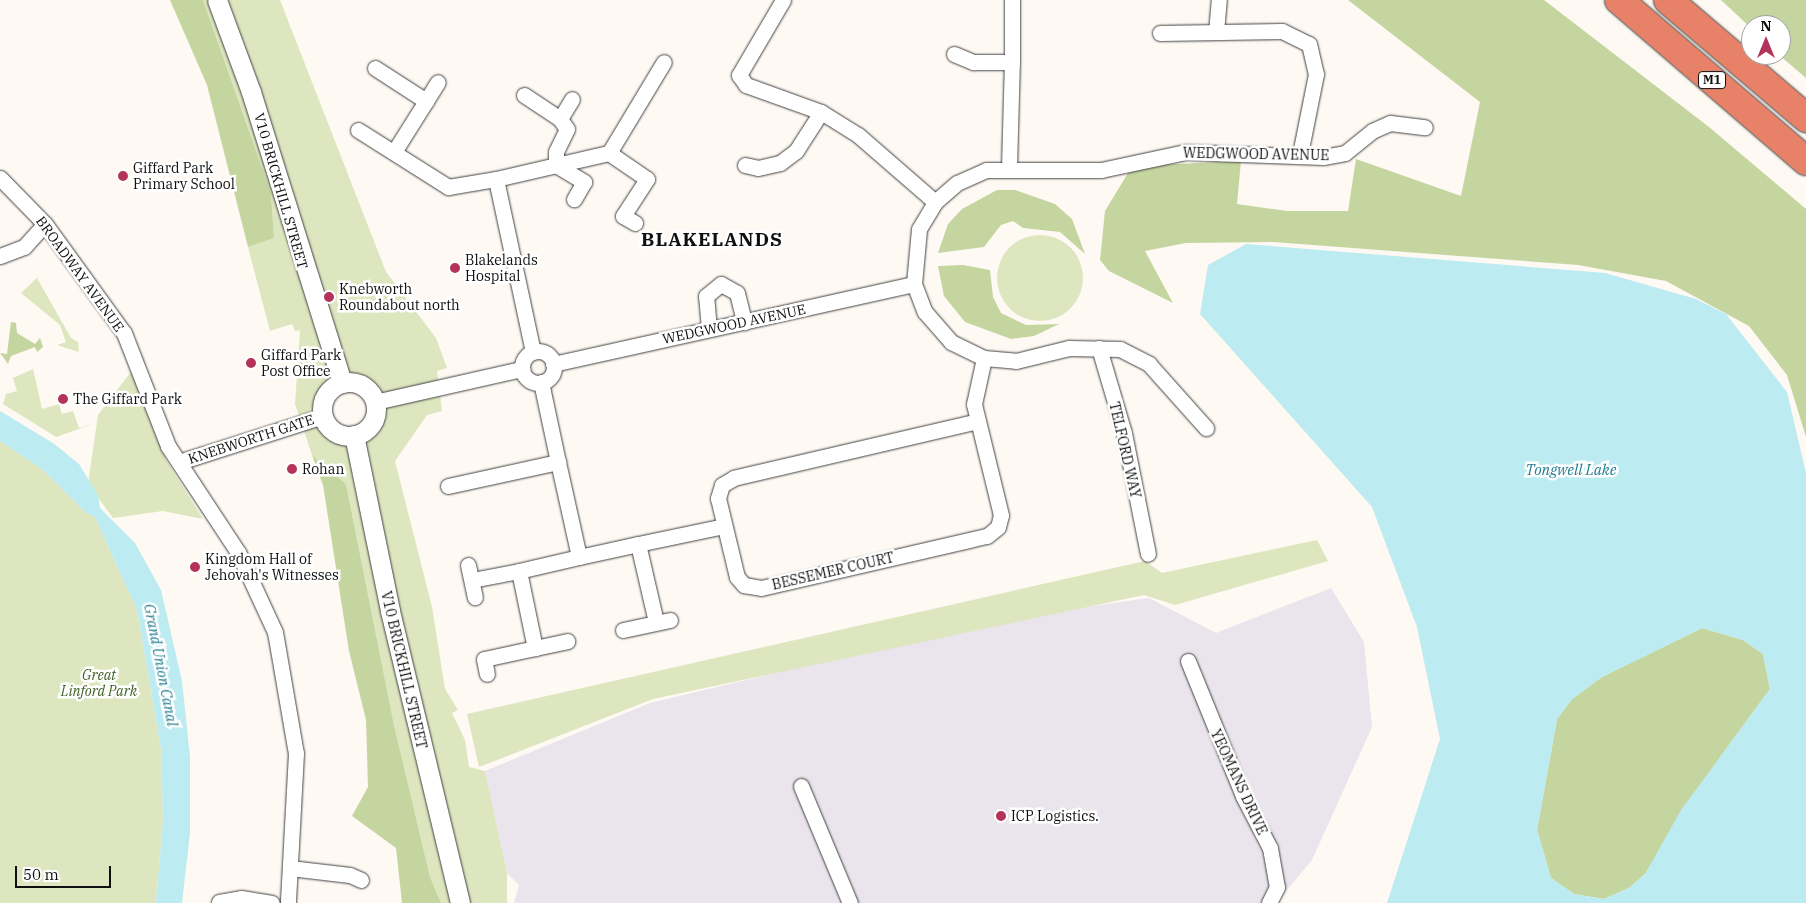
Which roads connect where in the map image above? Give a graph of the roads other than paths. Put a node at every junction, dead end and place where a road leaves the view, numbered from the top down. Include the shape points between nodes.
1 (217, 0) edge
2 (783, 0) edge
3 (1012, 0) edge
4 (1219, 0) edge
5 (1619, 0) edge
6 (1668, 0) edge
7 (1216, 32) junction
8 (1160, 33) dead end
9 (954, 54) dead end
10 (664, 62) dead end
11 (1012, 62) junction
12 (375, 68) dead end
13 (438, 82) dead end
14 (524, 95) dead end
15 (572, 99) dead end
16 (426, 101) junction
17 (821, 112) junction
18 (1806, 118) edge
19 (560, 119) junction
20 (1426, 127) dead end
21 (358, 130) dead end
22 (394, 152) junction
23 (609, 153) junction
24 (1300, 154) junction
25 (1806, 161) edge
26 (556, 165) junction
27 (745, 165) dead end
28 (1009, 167) junction
29 (0, 178) edge
30 (496, 179) junction
31 (574, 199) dead end
32 (935, 202) junction
33 (635, 223) dead end
34 (46, 224) junction
35 (0, 256) edge
36 (914, 284) junction
37 (744, 322) junction
38 (709, 329) junction
39 (1099, 348) junction
40 (533, 352) junction
41 (984, 358) junction
42 (553, 364) junction
43 (522, 369) junction
44 (342, 382) junction
45 (541, 382) junction
46 (375, 402) junction
47 (323, 416) junction
48 (978, 421) junction
49 (1206, 428) dead end
50 (354, 435) junction
51 (179, 462) junction
52 (558, 462) junction
53 (448, 486) dead end
54 (724, 526) junction
55 (638, 544) junction
56 (1148, 554) dead end
57 (579, 556) junction
58 (468, 564) dead end
59 (519, 570) junction
60 (472, 580) junction
61 (475, 597) dead end
62 (623, 630) dead end
63 (566, 640) dead end
64 (535, 648) junction
65 (1188, 661) dead end
66 (487, 674) dead end
67 (801, 786) dead end
68 (290, 868) junction
69 (361, 880) dead end
70 (219, 902) dead end
71 (272, 903) edge
72 (288, 903) edge
73 (460, 903) edge
74 (850, 903) edge
75 (1269, 903) edge

1 - 44 street, V10 BRICKHILL STREET via 252,92
2 - 17 street via 738,74 746,85
3 - 11 street
4 - 7 street
5 - 25 highway, M1
6 - 18 highway, M1
7 - 8 street
7 - 24 street via 1282,31 1309,44 1316,74
9 - 11 street via 973,62
10 - 23 street
11 - 28 street
12 - 16 street
13 - 16 street
14 - 19 street
15 - 19 street
16 - 22 street
17 - 27 street via 796,151 780,163 758,168
17 - 32 street via 858,135
19 - 26 street via 567,130 556,152
20 - 24 street, WEDGWOOD AVENUE via 1390,123 1372,130 1346,153 1323,157
21 - 22 street
22 - 30 street via 448,187
23 - 26 street
23 - 33 street via 646,179 624,216
24 - 28 street, WEDGWOOD AVENUE via 1186,152 1101,170 1061,172
26 - 30 street
26 - 31 street via 584,182
28 - 32 street, WEDGWOOD AVENUE via 986,170 957,183
29 - 34 street, BROADWAY AVENUE
30 - 40 street
32 - 36 street, WEDGWOOD AVENUE via 919,229
34 - 35 street via 24,247
34 - 51 street, BROADWAY AVENUE via 124,333 168,446
36 - 37 street, WEDGWOOD AVENUE
36 - 41 street, WEDGWOOD AVENUE via 925,312 951,342
37 - 38 street, WEDGWOOD AVENUE
37 - 38 street via 738,293 721,284 706,296
38 - 42 street, WEDGWOOD AVENUE
39 - 41 street, WEDGWOOD AVENUE via 1069,348 1016,361
39 - 49 street, WEDGWOOD AVENUE via 1120,349 1149,364
39 - 56 street, TELFORD WAY via 1124,433
40 - 42 street via 544,352
40 - 43 street via 526,356
41 - 48 street, BESSEMER COURT via 974,404
42 - 45 street via 552,374
43 - 45 street via 529,380
43 - 46 street
44 - 46 street via 363,385
44 - 47 street via 326,395
45 - 52 street
46 - 50 street via 373,420
47 - 50 street via 334,431
47 - 51 street, KNEBWORTH GATE
48 - 54 street, BESSEMER COURT via 734,478 722,485 718,498
48 - 54 street, BESSEMER COURT via 1001,515 998,527 987,536 761,588 744,585 737,577
50 - 73 street, V10 BRICKHILL STREET via 390,611
51 - 68 street, BROADWAY AVENUE via 238,552 274,632 296,752
52 - 53 street
52 - 57 street
54 - 55 street
55 - 57 street
55 - 62 street via 663,621
57 - 59 street
58 - 60 street
59 - 60 street
59 - 64 street
60 - 61 street
63 - 64 street
64 - 66 street via 484,659
65 - 75 street, YEOMANS DRIVE via 1243,796 1270,848 1277,887
67 - 74 street
68 - 69 street via 350,875
68 - 72 street, BROADWAY AVENUE
70 - 71 street via 241,898

